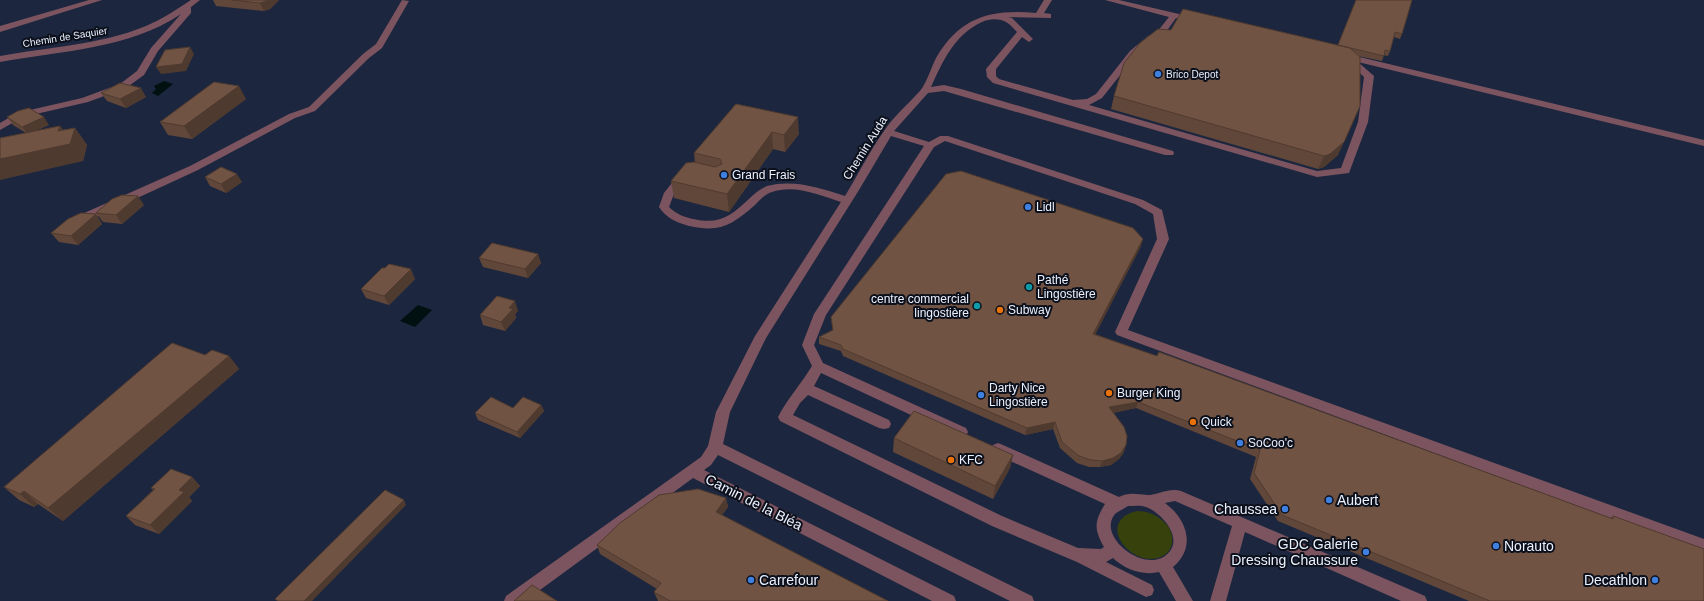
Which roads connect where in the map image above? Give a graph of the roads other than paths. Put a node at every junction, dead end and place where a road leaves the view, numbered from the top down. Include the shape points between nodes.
1 (98, 0) edge
2 (196, 0) edge
3 (1048, 0) edge
4 (1109, 0) edge
5 (405, 1) dead end
6 (187, 7) junction
7 (987, 16) junction
8 (1174, 16) junction
9 (1204, 23) edge
10 (0, 29) edge
11 (1331, 53) edge
12 (1346, 57) junction
13 (0, 59) edge
14 (925, 91) junction
15 (1073, 103) junction
16 (0, 127) edge
17 (888, 132) junction
18 (1704, 143) edge
19 (930, 145) junction
20 (1169, 153) dead end
21 (691, 174) edge
22 (847, 200) junction
23 (69, 224) edge
24 (818, 366) junction
25 (806, 388) junction
26 (884, 424) dead end
27 (975, 439) edge
28 (990, 445) edge
29 (715, 447) junction
30 (693, 471) junction
31 (1148, 501) junction
32 (1117, 503) junction
33 (1240, 523) junction
34 (1704, 546) edge
35 (1113, 550) junction
36 (1077, 555) junction
37 (1163, 565) junction
38 (1146, 590) dead end
39 (512, 601) edge
40 (948, 601) edge
41 (1026, 601) edge
42 (1185, 601) edge
43 (1218, 601) edge
44 (1419, 601) edge

1 - 10 street
2 - 6 street, Chemin de Saquier
3 - 7 street via 1044,15
4 - 8 street
5 - 23 street via 379,46 312,109 292,116 194,168
6 - 13 street, Chemin de Saquier via 153,26 114,40
6 - 16 street via 188,11 154,50 141,73 123,86 85,100 20,115
7 - 14 street via 971,23 956,36 931,76
7 - 15 street via 1006,19 1026,35 991,69 992,77 996,81
8 - 9 street
8 - 15 street via 1160,34 1151,38 1125,62 1099,96 1090,102
11 - 12 street
12 - 15 street via 1369,76 1363,122 1345,171 1325,174 1285,165
12 - 18 street
14 - 17 street, Chemin Auda
14 - 20 street via 944,88 958,90
17 - 19 street
17 - 22 street, Chemin Auda
19 - 24 street via 820,314 808,345
19 - 34 street via 944,138 1139,202 1158,212 1163,239 1121,332
21 - 22 street via 680,178 665,200 664,206 674,217 705,226 724,224 763,192 777,187 803,188
22 - 29 street, Chemin Auda via 761,336 722,412
24 - 25 street
24 - 27 street
25 - 26 street
25 - 36 street via 794,399 785,417 997,521
28 - 32 street
29 - 30 street via 706,461
29 - 41 street
30 - 39 street, Camin de la Bléa
30 - 40 street, Camin de la Bléa
31 - 32 street
31 - 33 street via 1176,495
31 - 37 street via 1167,513 1180,532 1178,552 1172,560
32 - 35 street via 1104,518 1103,528
33 - 43 street
33 - 44 street
35 - 36 street via 1104,556
35 - 37 street via 1137,565
36 - 38 street
37 - 42 street

